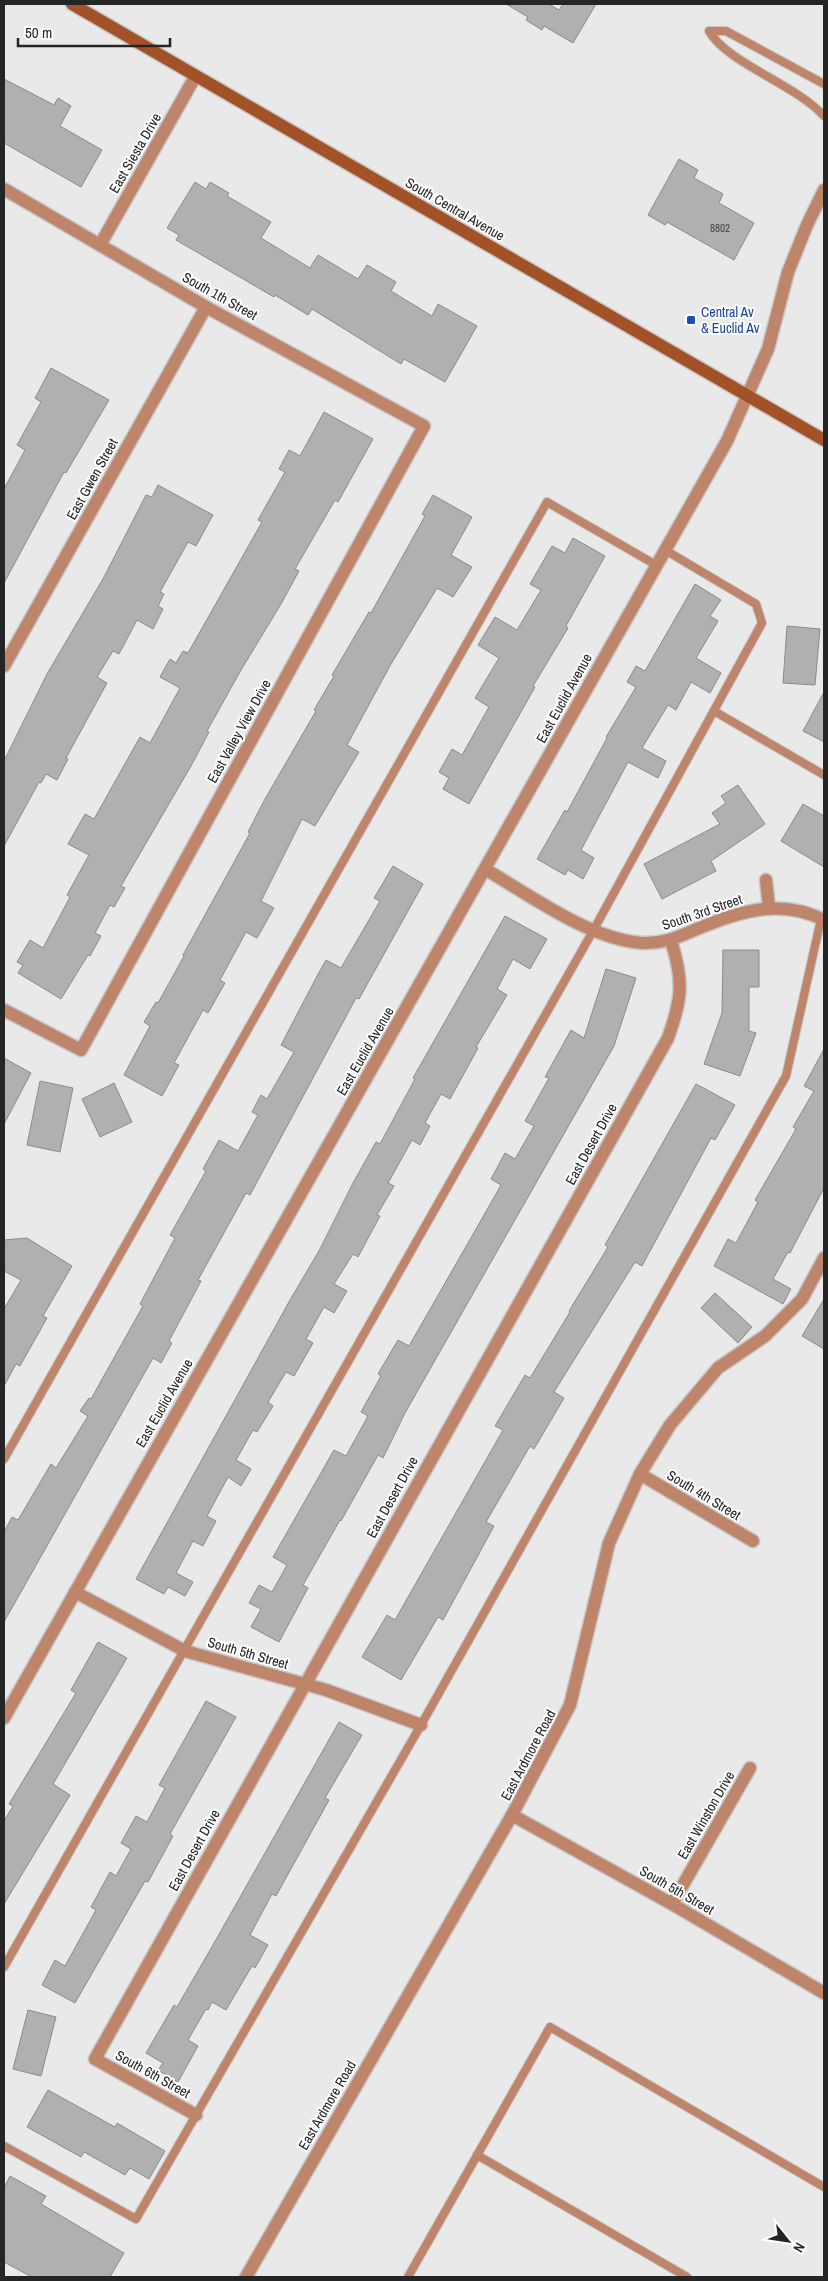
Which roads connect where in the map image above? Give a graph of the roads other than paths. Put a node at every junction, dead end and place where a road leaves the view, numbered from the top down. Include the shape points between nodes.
1 (72, 4) edge
2 (195, 77) junction
3 (824, 84) edge
4 (824, 116) edge
5 (4, 189) edge
6 (824, 190) edge
7 (100, 245) junction
8 (206, 307) junction
9 (748, 396) junction
10 (424, 426) joint
11 (824, 440) edge
12 (665, 550) junction
13 (656, 565) junction
14 (4, 666) edge
15 (714, 711) junction
16 (824, 775) edge
17 (485, 869) junction
18 (766, 880) dead end
19 (769, 907) junction
20 (823, 920) edge
21 (593, 931) junction
22 (671, 941) junction
23 (4, 1010) edge
24 (824, 1258) edge
25 (4, 1458) edge
26 (640, 1474) junction
27 (753, 1541) dead end
28 (75, 1592) junction
29 (185, 1651) junction
30 (304, 1684) junction
31 (4, 1718) edge
32 (422, 1726) junction
33 (750, 1768) dead end
34 (512, 1815) junction
35 (672, 1904) junction
36 (4, 1967) edge
37 (824, 1993) edge
38 (95, 2059) joint
39 (196, 2115) junction
40 (4, 2146) edge
41 (477, 2155) junction
42 (824, 2187) edge
43 (246, 2277) edge
44 (408, 2277) edge
45 (686, 2277) edge

1 - 2 main road, South Central Avenue
2 - 7 street, East Siesta Drive
2 - 9 main road, South Central Avenue
3 - 4 lane via 726,31 708,31 719,45 797,93
5 - 7 street, South 1th Street
6 - 9 street, East Euclid Avenue via 788,272 768,349
7 - 8 street, South 1th Street
8 - 10 street, South 1th Street
8 - 14 street, East Gwen Street
9 - 11 main road, South Central Avenue
9 - 12 street, East Euclid Avenue via 727,441
10 - 23 street, East Valley View Drive via 81,1050
12 - 13 street, East Euclid Avenue
12 - 15 lane via 756,604 762,623
13 - 17 street, East Euclid Avenue
13 - 25 lane via 546,502
15 - 16 lane
15 - 21 lane
17 - 21 street, South 3rd Street
17 - 28 street, East Euclid Avenue
18 - 19 street
19 - 20 street, South 3rd Street via 806,912
19 - 22 street, South 3rd Street via 737,913
20 - 32 lane via 786,1076
21 - 22 street, South 3rd Street via 620,941
21 - 29 lane
22 - 30 street, East Desert Drive via 681,983 677,1013 668,1038
24 - 26 street, East Ardmore Road via 802,1299 765,1336 718,1368 670,1425
26 - 27 street, South 4th Street
26 - 34 street, East Ardmore Road via 609,1543 570,1705
28 - 29 street, South 5th Street
28 - 31 street, East Euclid Avenue
29 - 30 street, South 5th Street
29 - 36 lane
30 - 32 street, South 5th Street
30 - 38 street, East Desert Drive
32 - 39 lane
33 - 35 street, East Winston Drive
34 - 35 street, South 5th Street
34 - 43 street, East Ardmore Road
35 - 37 street, South 5th Street
38 - 39 street, South 6th Street
39 - 40 lane via 136,2219
41 - 42 lane via 550,2027
41 - 44 lane
41 - 45 lane

